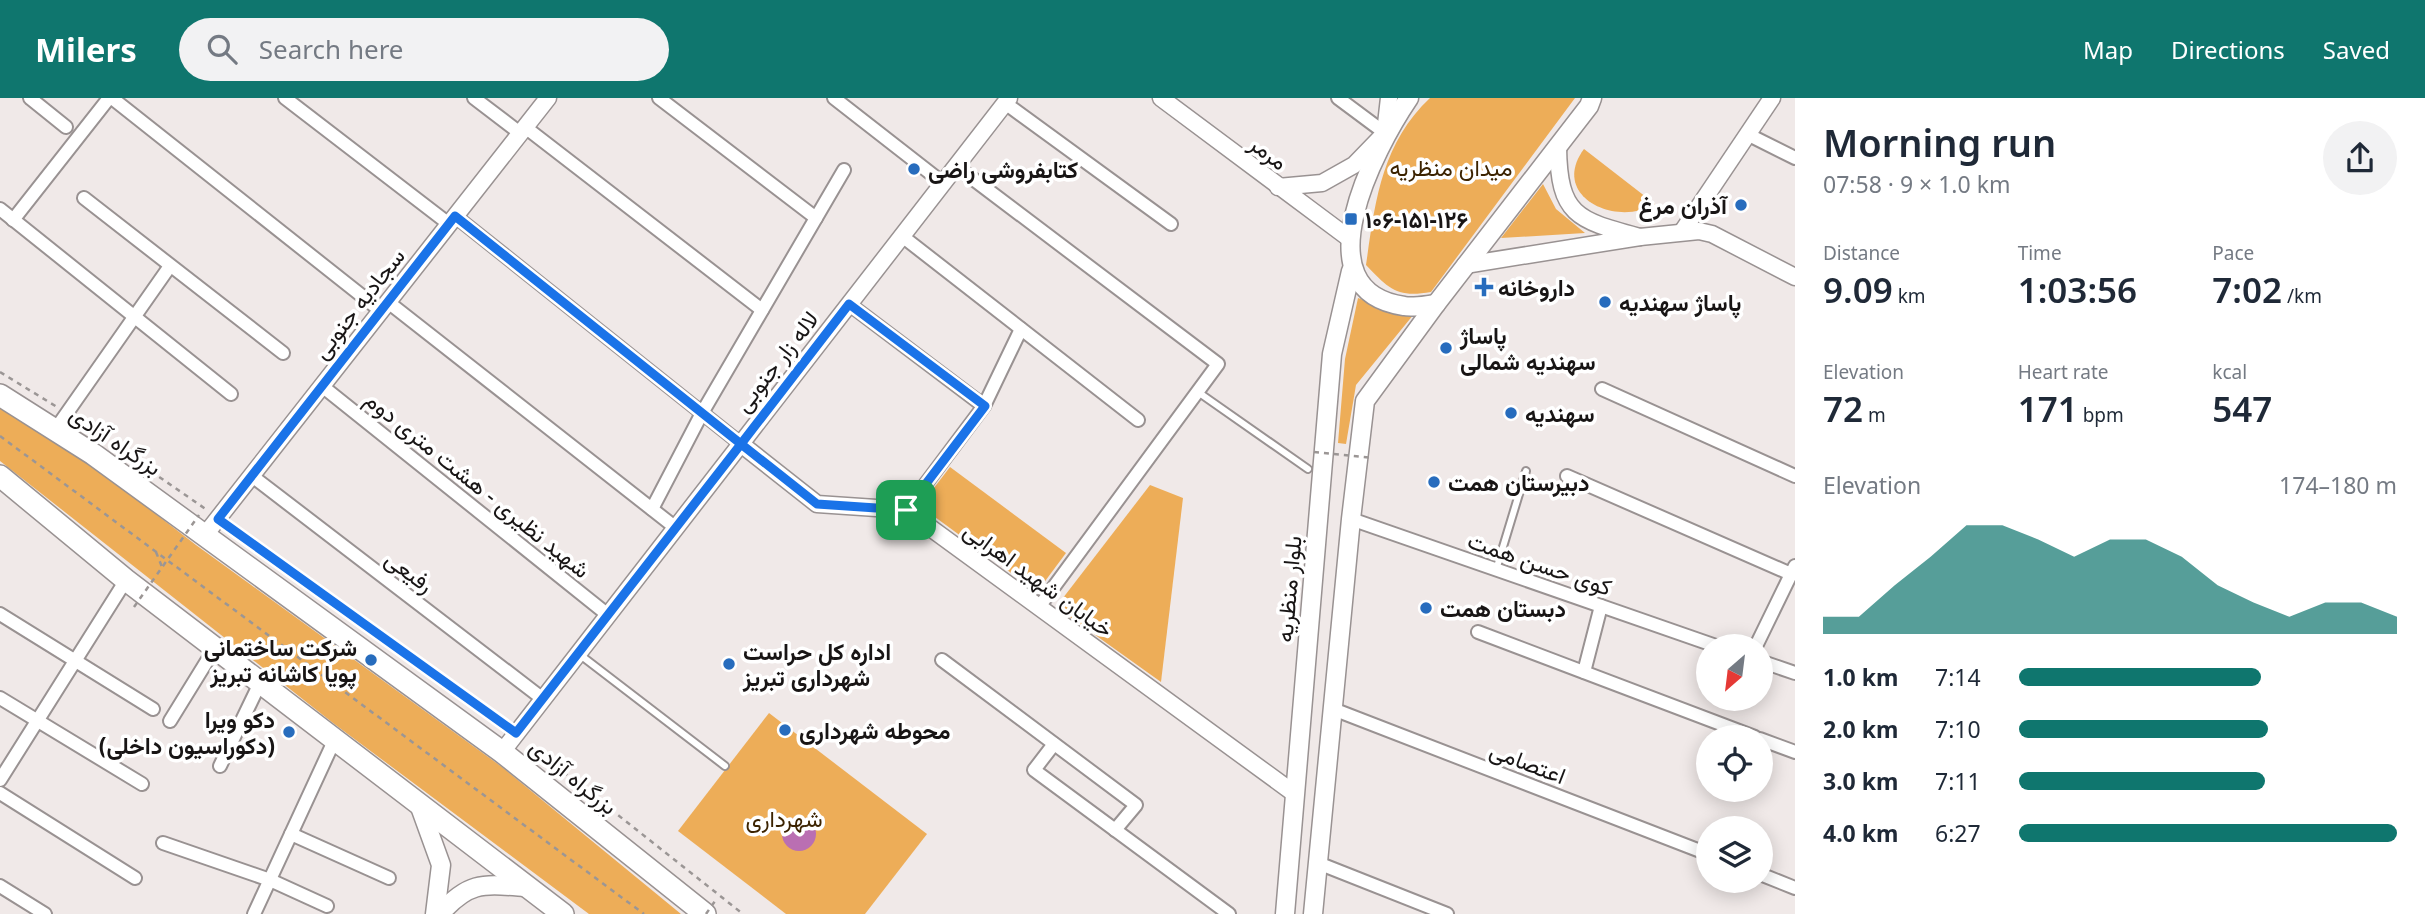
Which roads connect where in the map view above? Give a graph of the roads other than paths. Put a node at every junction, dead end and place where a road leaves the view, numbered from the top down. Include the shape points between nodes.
1 (30, 98) edge
2 (111, 98) edge
3 (285, 98) edge
4 (474, 98) edge
5 (548, 98) edge
6 (659, 98) edge
7 (834, 98) edge
8 (1161, 98) edge
9 (1338, 98) edge
10 (1389, 98) edge
11 (1409, 98) edge
12 (1766, 100) edge
13 (1007, 101) edge
14 (1592, 101) edge
15 (66, 127) dead end
16 (523, 130) junction
17 (1385, 133) junction
18 (1747, 134) junction
19 (1558, 147) junction
20 (1795, 158) edge
21 (956, 166) junction
22 (844, 170) dead end
23 (943, 183) junction
24 (1278, 187) junction
25 (84, 198) dead end
26 (0, 209) edge
27 (816, 218) junction
28 (13, 220) junction
29 (452, 220) junction
30 (1171, 224) dead end
31 (1682, 232) junction
32 (902, 236) junction
33 (1640, 237) junction
34 (1350, 239) junction
35 (1465, 265) junction
36 (170, 266) junction
37 (1351, 271) junction
38 (1795, 277) edge
39 (849, 304) junction
40 (1436, 304) junction
41 (384, 306) junction
42 (762, 310) junction
43 (135, 317) junction
44 (1021, 329) junction
45 (283, 353) dead end
46 (322, 387) junction
47 (1602, 389) dead end
48 (1198, 392) junction
49 (231, 394) dead end
50 (0, 395) edge
51 (985, 406) junction
52 (702, 413) junction
53 (1138, 420) dead end
54 (61, 422) junction
55 (741, 444) junction
56 (1308, 469) dead end
57 (1526, 471) dead end
58 (0, 476) edge
59 (252, 476) junction
60 (1567, 476) dead end
61 (1795, 476) edge
62 (652, 509) junction
63 (906, 510) junction
64 (1351, 519) junction
65 (212, 527) junction
66 (676, 528) junction
67 (1496, 570) junction
68 (1793, 570) edge
69 (126, 580) junction
70 (1601, 606) junction
71 (1039, 607) junction
72 (0, 614) edge
73 (608, 615) junction
74 (1478, 632) dead end
75 (1762, 634) edge
76 (1696, 639) edge
77 (215, 648) junction
78 (578, 653) junction
79 (942, 660) dead end
80 (75, 661) junction
81 (1773, 665) edge
82 (1584, 672) junction
83 (1795, 673) edge
84 (260, 683) junction
85 (0, 698) edge
86 (543, 699) junction
87 (153, 709) dead end
88 (1333, 709) junction
89 (37, 720) junction
90 (170, 722) dead end
91 (1723, 725) edge
92 (334, 741) junction
93 (1054, 744) junction
94 (1773, 744) edge
95 (502, 752) junction
96 (1795, 752) edge
97 (220, 766) dead end
98 (725, 766) dead end
99 (0, 780) edge
100 (142, 784) dead end
101 (0, 793) edge
102 (1295, 794) junction
103 (420, 807) junction
104 (1115, 830) junction
105 (291, 834) junction
106 (163, 843) dead end
107 (1696, 849) edge
108 (1318, 863) junction
109 (135, 878) dead end
110 (389, 878) dead end
111 (1773, 879) edge
112 (270, 880) junction
113 (0, 886) edge
114 (525, 887) junction
115 (1795, 888) edge
116 (327, 906) dead end
117 (707, 911) edge
118 (46, 914) edge
119 (254, 914) edge
120 (438, 914) edge
121 (563, 914) edge
122 (1229, 914) edge
123 (1284, 914) edge
124 (1313, 914) edge
125 (1447, 914) edge

1 - 15 street
2 - 28 street
2 - 41 street
3 - 29 street
4 - 16 street
5 - 16 street, سجادیه جنوبی
6 - 27 street
7 - 23 street
8 - 24 street, مرمر
9 - 17 street
10 - 17 street
11 - 17 main road, بلوار منظریه
12 - 18 street
13 - 21 street, لاله زار جنوبی
13 - 30 street
14 - 19 main road
16 - 29 street, سجادیه جنوبی
16 - 42 street
17 - 24 street via 1354,165 1322,183
17 - 34 main road, بلوار منظریه via 1357,202
18 - 20 street
18 - 31 street
19 - 33 street via 1559,184 1572,209 1595,225
19 - 35 main road
21 - 23 street, لاله زار جنوبی
21 - 48 street via 1218,364
22 - 27 street
23 - 32 street, لاله زار جنوبی
24 - 34 street, مرمر
25 - 36 street
26 - 28 street
27 - 42 street
28 - 43 street
29 - 41 street, سجادیه جنوبی
29 - 52 street
31 - 33 street
31 - 38 street via 1712,234
32 - 39 street, لاله زار جنوبی
32 - 44 street
33 - 35 street
34 - 37 main road, بلوار منظریه
35 - 40 main road
36 - 43 street
36 - 45 street
37 - 40 main road via 1372,296 1404,307
37 - 102 main road, بلوار منظریه via 1332,354
39 - 51 street
39 - 55 street, لاله زار جنوبی
40 - 64 main road via 1365,401
41 - 46 street, سجادیه جنوبی
41 - 62 street
42 - 52 street
43 - 49 street
43 - 54 street
44 - 51 street
44 - 53 street
46 - 59 street, سجادیه جنوبی
46 - 73 street, شهید نظیری - هشت متری دوم
47 - 61 street
48 - 56 lane
48 - 71 street
50 - 54 highway, بزرگراه آزادی
51 - 63 street
52 - 55 street
52 - 62 street
54 - 65 highway, بزرگراه آزادی
55 - 63 street via 817,504
55 - 66 street, لاله زار جنوبی
57 - 67 lane
58 - 69 highway
59 - 65 street, سجادیه جنوبی
59 - 86 street, رفیعی
60 - 68 street
62 - 66 street
63 - 71 street, خیابان شهید اهرابی
64 - 67 street, کوی حسن همت
64 - 88 main road
65 - 95 highway, بزرگراه آزادی
66 - 73 street, لاله زار جنوبی
67 - 70 street, کوی حسن همت
68 - 75 street
69 - 77 highway
69 - 80 street
70 - 76 street, کوی حسن همت
70 - 82 street
71 - 102 street, خیابان شهید اهرابی
72 - 80 street
73 - 78 street, لاله زار جنوبی
74 - 82 street
77 - 84 highway
77 - 90 street
78 - 86 street, لاله زار جنوبی
78 - 98 lane
79 - 93 street
80 - 87 street
80 - 89 street
81 - 83 street
82 - 91 street
84 - 92 highway
84 - 97 street
85 - 89 street
86 - 95 street, لاله زار جنوبی
88 - 107 street, اعتصامی
88 - 108 main road
89 - 99 street
89 - 100 street
92 - 103 highway
92 - 105 street
93 - 104 street via 1034,770
93 - 104 street via 1136,805
94 - 96 street
95 - 117 highway, بزرگراه آزادی
101 - 109 street
102 - 123 main road, بلوار منظریه
103 - 114 highway
103 - 120 main road via 441,865
104 - 122 street
105 - 110 street
105 - 112 street
106 - 112 street
108 - 124 main road
108 - 125 street
111 - 115 street
112 - 116 street
112 - 119 street
113 - 118 street
114 - 120 main road via 489,884 468,888
114 - 121 highway

